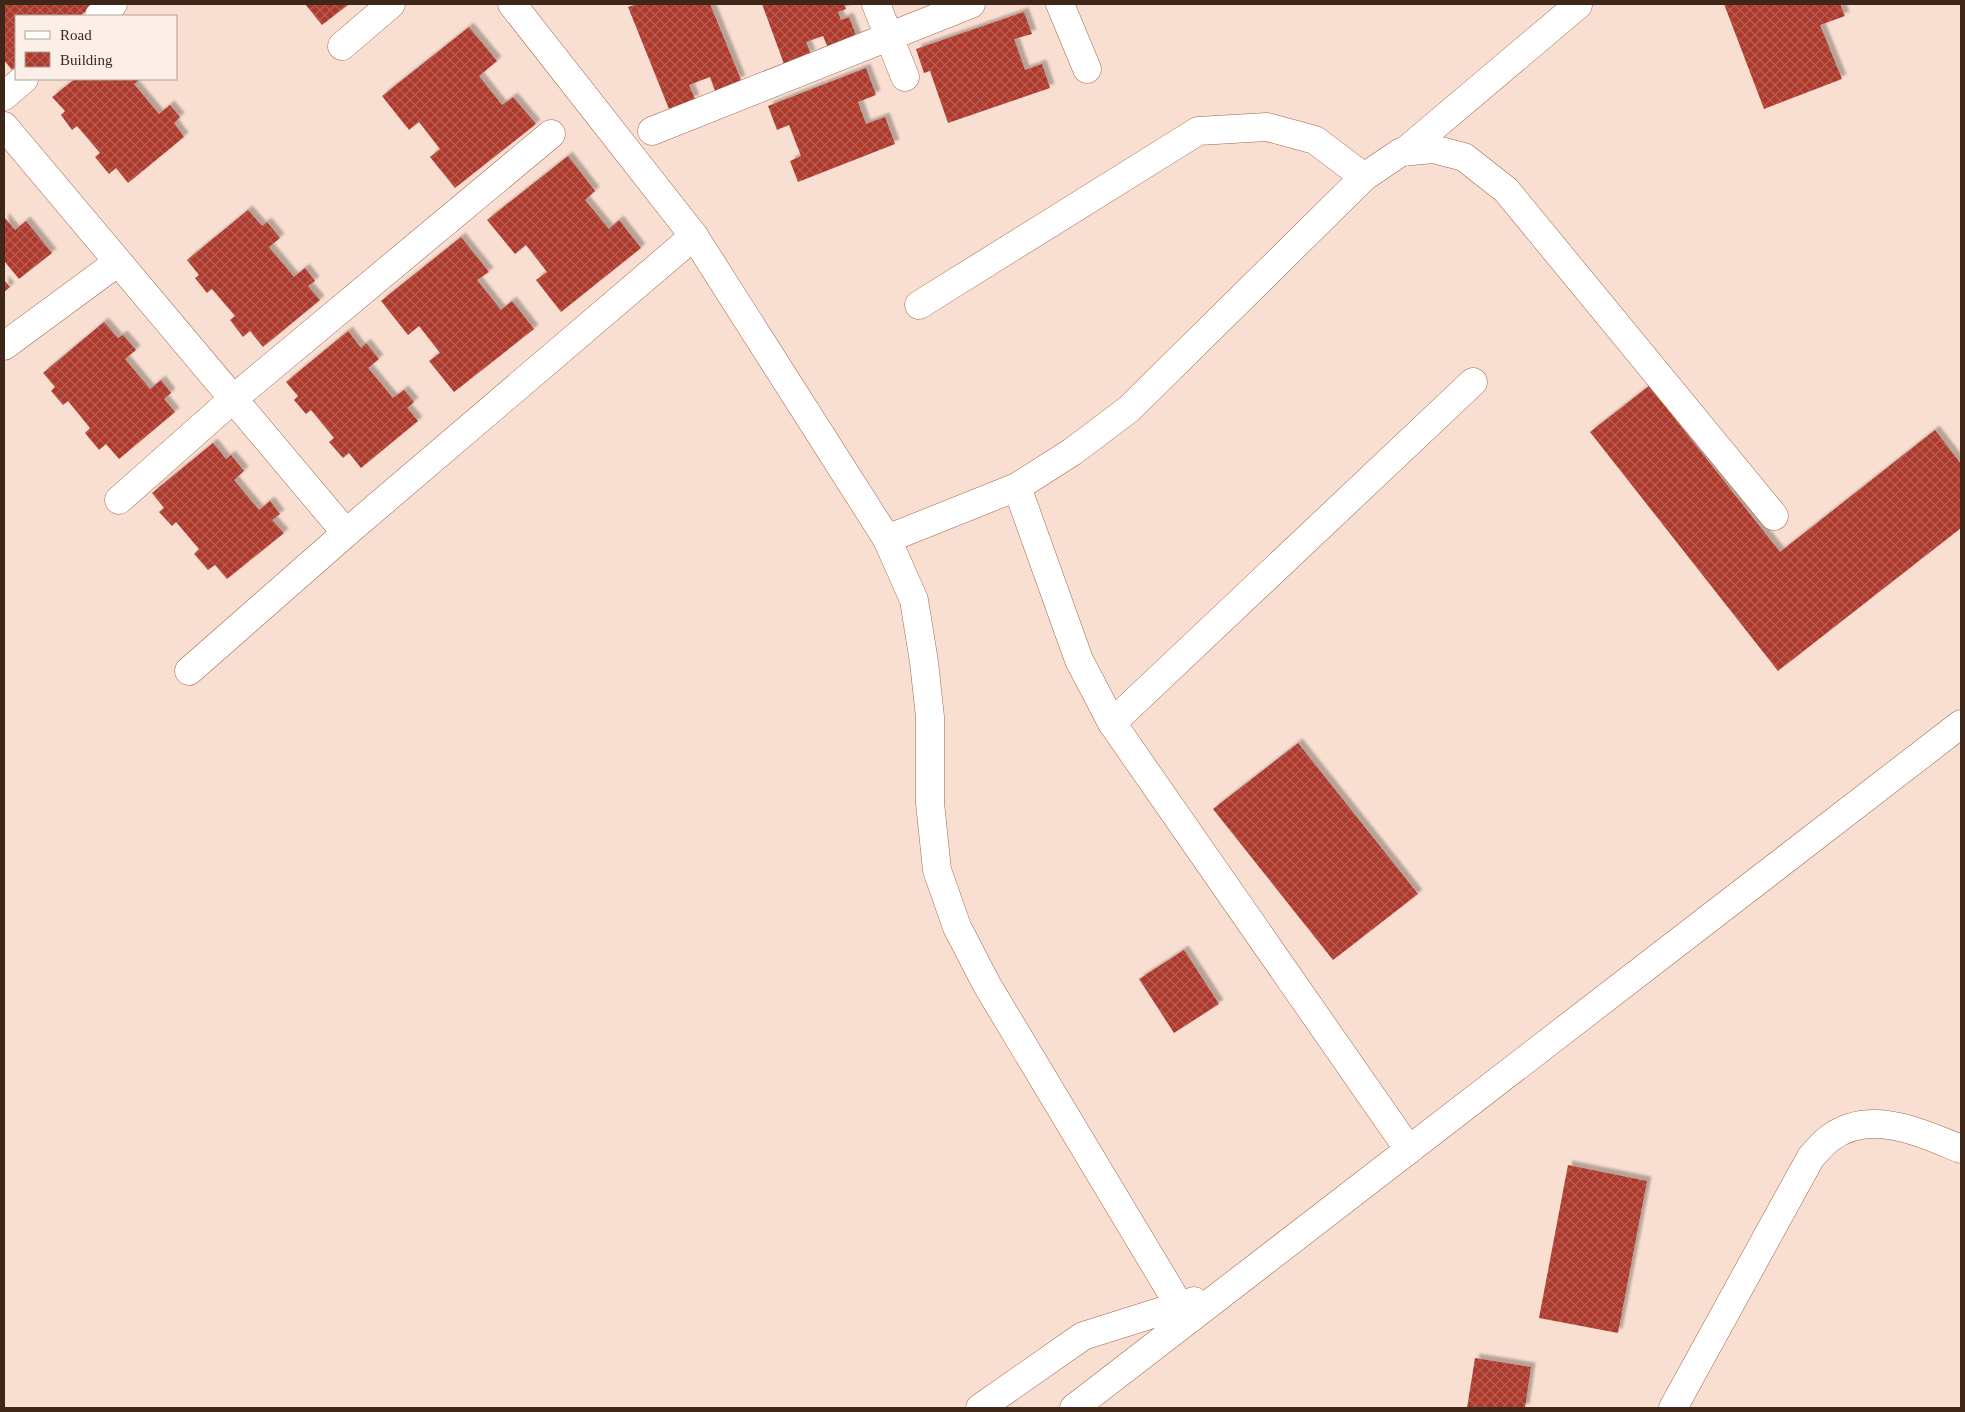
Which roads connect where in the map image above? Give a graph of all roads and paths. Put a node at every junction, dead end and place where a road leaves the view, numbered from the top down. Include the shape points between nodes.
1 (114, 4) edge
2 (391, 4) edge
3 (512, 4) edge
4 (876, 4) edge
5 (971, 4) edge
6 (1060, 4) edge
7 (1578, 5) edge
8 (99, 15) edge
9 (889, 35) junction
10 (342, 46) dead end
11 (1086, 69) dead end
12 (905, 77) dead end
13 (23, 80) edge
14 (4, 96) edge
15 (4, 126) edge
16 (652, 131) dead end
17 (551, 134) dead end
18 (1404, 152) junction
19 (1364, 177) junction
20 (694, 236) junction
21 (118, 262) junction
22 (919, 305) dead end
23 (4, 346) edge
24 (1473, 382) dead end
25 (233, 399) junction
26 (1017, 487) junction
27 (119, 500) dead end
28 (1774, 516) dead end
29 (346, 533) junction
30 (887, 539) junction
31 (188, 671) dead end
32 (1112, 723) junction
33 (1961, 724) edge
34 (1961, 1149) edge
35 (1409, 1150) junction
36 (1182, 1313) junction
37 (980, 1408) edge
38 (1074, 1408) edge
39 (1673, 1408) edge

1 - 8 street
2 - 10 street
3 - 20 street
4 - 9 street
5 - 9 street
6 - 11 street
7 - 18 street
9 - 12 street
9 - 16 street
13 - 14 street
15 - 21 street
17 - 25 street
18 - 19 street
18 - 28 street via 1434,149 1464,157 1506,190
19 - 22 street via 1315,140 1267,127 1198,132
19 - 26 street via 1129,409 1072,452
20 - 29 street
20 - 30 street
21 - 23 street
21 - 25 street
24 - 32 street
25 - 27 street
25 - 29 street
26 - 30 street
26 - 32 street via 1079,660
29 - 31 street
30 - 36 street via 914,600 930,717 930,803 937,870 957,927 987,986
32 - 35 street
33 - 35 street
34 - 39 street via 1906,1127 1873,1124 1846,1128 1828,1138 1811,1157
35 - 36 street via 1222,1294
36 - 37 street via 1083,1336
36 - 38 street

